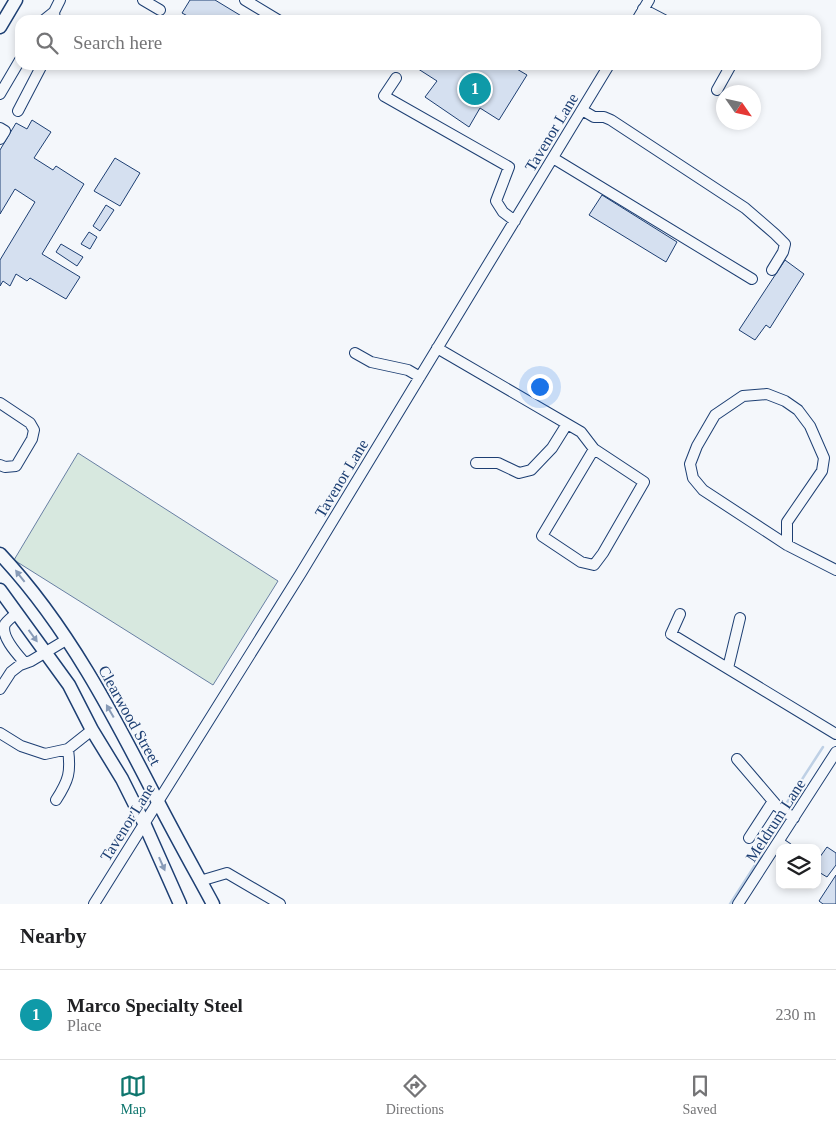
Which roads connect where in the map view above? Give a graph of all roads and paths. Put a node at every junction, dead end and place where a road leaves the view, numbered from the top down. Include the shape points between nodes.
1 (16, 0) edge
2 (60, 0) edge
3 (143, 0) edge
4 (244, 0) edge
5 (647, 2) edge
6 (160, 10) dead end
7 (54, 15) edge
8 (270, 15) edge
9 (640, 15) edge
10 (659, 15) edge
11 (0, 27) edge
12 (15, 68) edge
13 (39, 70) edge
14 (606, 70) edge
15 (728, 70) edge
16 (396, 78) dead end
17 (721, 85) edge
18 (0, 94) edge
19 (582, 110) junction
20 (18, 111) dead end
21 (0, 128) edge
22 (0, 139) edge
23 (553, 158) junction
24 (515, 220) junction
25 (772, 270) dead end
26 (752, 279) dead end
27 (437, 348) junction
28 (355, 353) dead end
29 (420, 377) junction
30 (0, 402) edge
31 (567, 424) junction
32 (594, 449) junction
33 (476, 463) dead end
34 (0, 465) edge
35 (787, 545) junction
36 (0, 554) edge
37 (836, 570) edge
38 (0, 590) edge
39 (17, 613) junction
40 (680, 614) dead end
41 (740, 618) dead end
42 (66, 640) junction
43 (46, 653) junction
44 (25, 663) junction
45 (728, 668) junction
46 (0, 689) edge
47 (92, 730) junction
48 (0, 733) edge
49 (836, 734) edge
50 (68, 749) junction
51 (836, 752) edge
52 (737, 759) dead end
53 (56, 800) dead end
54 (157, 801) junction
55 (773, 801) junction
56 (794, 818) junction
57 (144, 823) junction
58 (749, 838) dead end
59 (782, 844) edge
60 (776, 853) edge
61 (200, 881) junction
62 (94, 904) edge
63 (180, 904) edge
64 (213, 904) edge
65 (280, 904) edge
66 (738, 904) edge

1 - 11 main road
2 - 7 street
3 - 6 street
4 - 8 street
5 - 9 street
5 - 10 street
12 - 18 street
13 - 20 street
14 - 19 street, Tavenor Lane
15 - 17 street
16 - 24 street via 384,96 509,167 496,200 503,212
19 - 23 street, Tavenor Lane
19 - 25 street via 611,120 760,220 785,244 784,252
21 - 22 street via 5,131
23 - 24 street, Tavenor Lane
23 - 26 street
24 - 27 street, Tavenor Lane
27 - 29 street, Tavenor Lane
27 - 31 street
28 - 29 street via 371,362 408,370
29 - 54 street, Tavenor Lane
30 - 34 street via 30,423 34,430 16,466
31 - 32 street via 581,432
31 - 33 street via 552,448 531,470 519,473 498,463
32 - 32 street via 644,482 594,565 581,562 542,536
35 - 35 street via 703,490 693,478 690,464 715,415 742,396 767,394 798,410 810,426 824,458 822,471 787,522
35 - 37 street
42 -> 36 main road, Clearwood Street via 18,573
38 - 39 main road
39 -> 43 main road
39 - 44 street via 2,630 4,638
40 - 45 street via 671,634
41 - 45 street
42 - 43 street
54 -> 42 main road, Clearwood Street via 128,742 80,658
43 - 44 street
43 - 47 main road via 69,685
44 - 46 street via 11,672
45 - 49 street
47 - 50 street
47 - 57 main road
48 - 50 street via 21,746 45,754
50 - 53 street via 69,774
51 - 56 street, Meldrum Lane
52 - 55 street
54 - 57 street, Tavenor Lane
54 - 61 main road, Clearwood Street
55 - 56 street
55 - 58 street
56 - 59 street, Meldrum Lane
57 - 62 street, Tavenor Lane
57 -> 63 main road
60 - 66 street, Meldrum Lane
61 - 64 main road, Clearwood Street
61 - 65 street via 227,872

